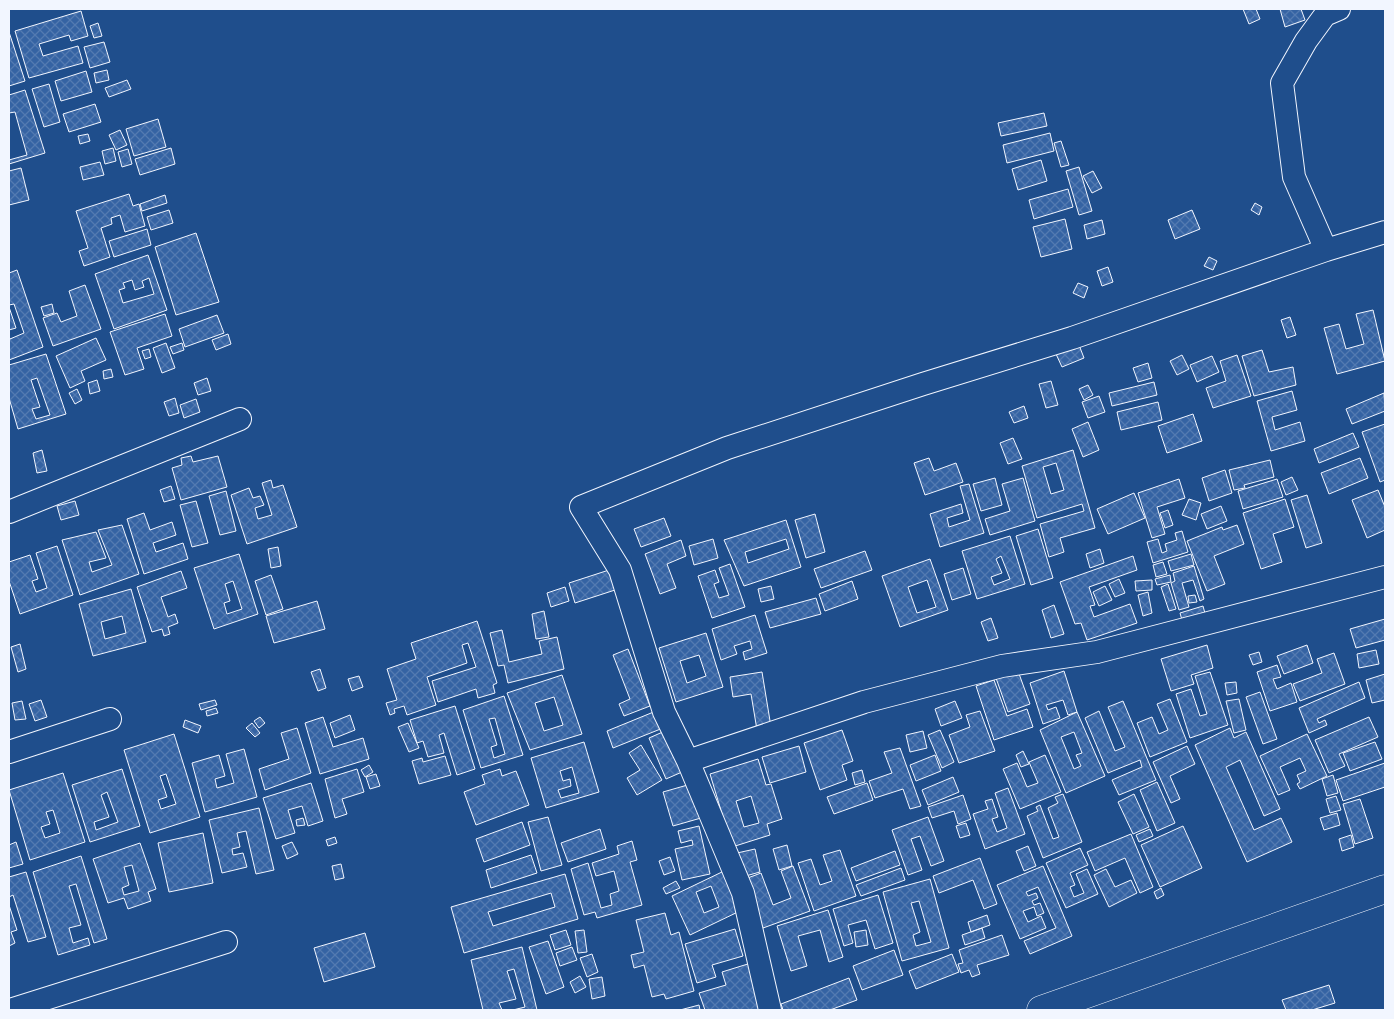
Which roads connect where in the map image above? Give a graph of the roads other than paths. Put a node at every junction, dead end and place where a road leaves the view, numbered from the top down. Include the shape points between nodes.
1 (1339, 9) edge
2 (1385, 232) edge
3 (1326, 250) junction
4 (240, 419) dead end
5 (9, 512) edge
6 (1385, 578) edge
7 (110, 719) dead end
8 (9, 752) edge
9 (688, 761) junction
10 (1385, 890) edge
11 (226, 942) dead end
12 (10, 1010) edge
13 (770, 1010) edge
14 (1041, 1010) edge

1 - 3 street via 1325,15 1282,83 1294,177
2 - 3 street
3 - 9 street via 1072,338 727,448 581,507 620,570 664,712
4 - 5 street
6 - 9 street via 1098,652 1002,666 864,702
7 - 8 street
9 - 13 street via 743,893
10 - 14 street
11 - 12 street

